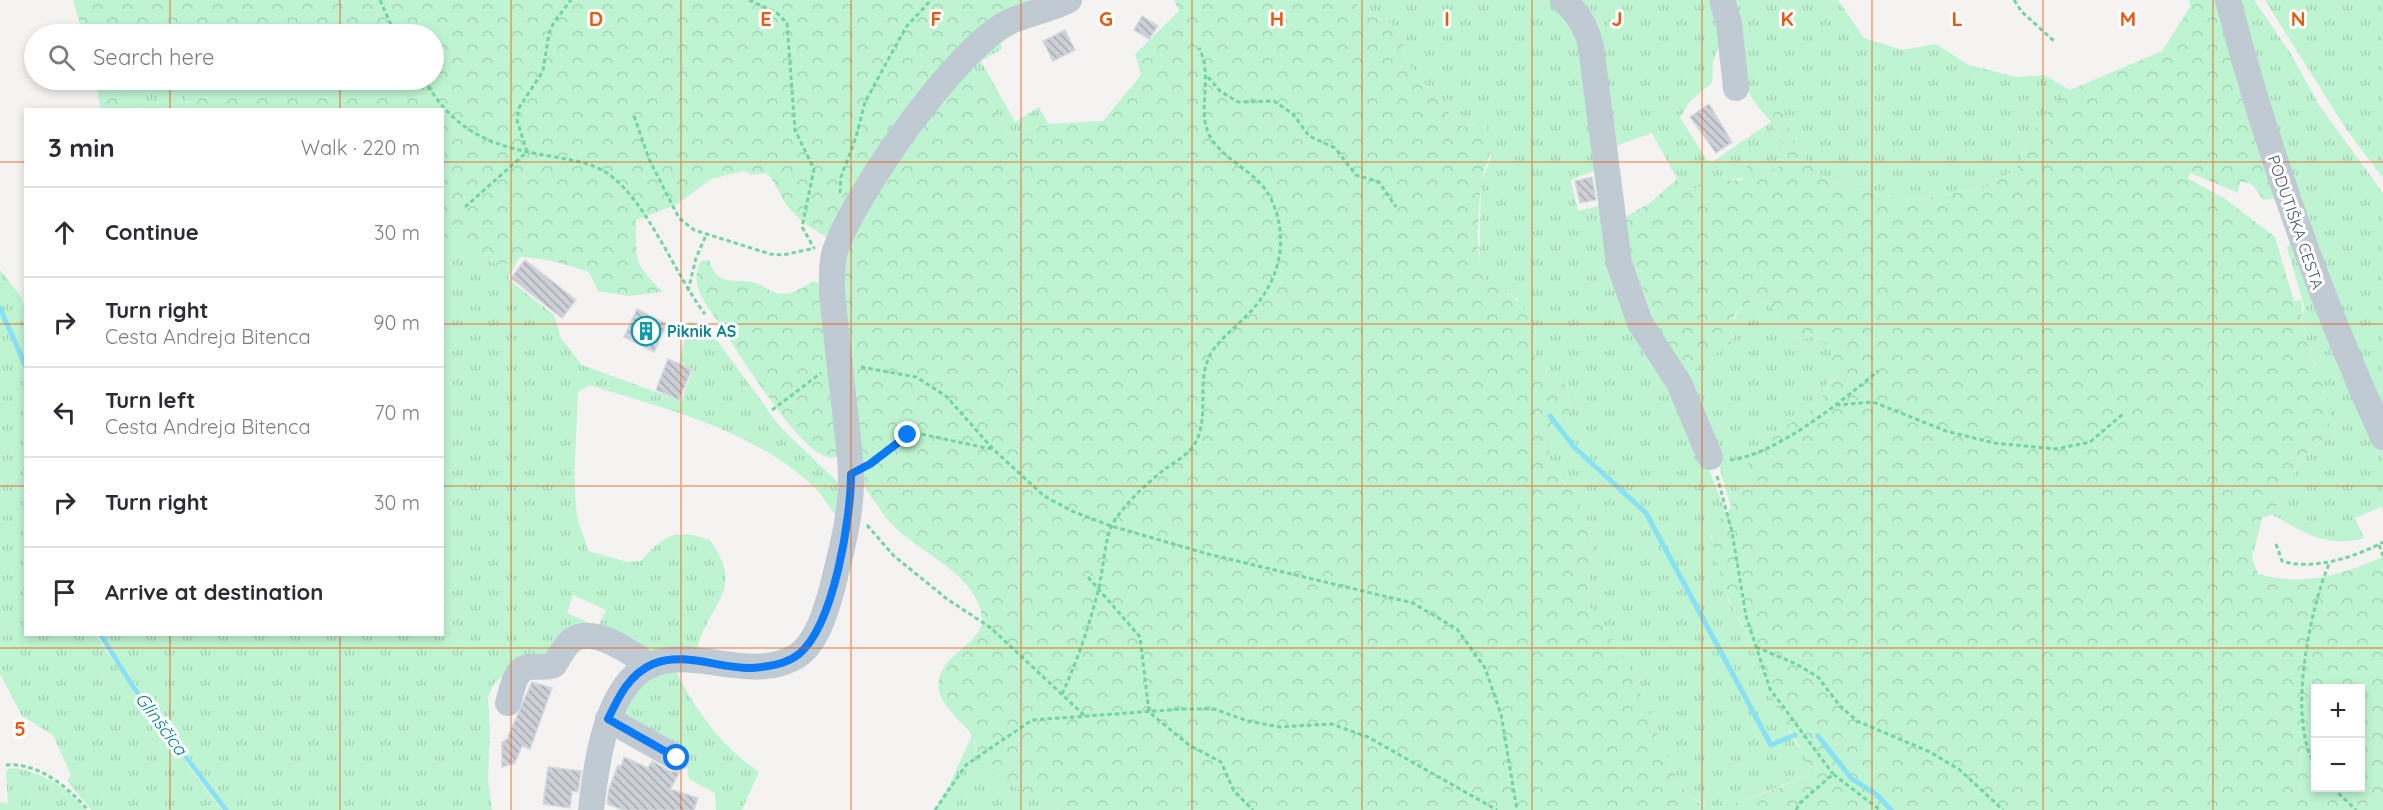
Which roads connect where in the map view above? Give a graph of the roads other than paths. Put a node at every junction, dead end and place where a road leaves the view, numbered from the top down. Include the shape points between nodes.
1 (1069, 0) edge
2 (1563, 0) edge
3 (1722, 0) edge
4 (2228, 0) edge
5 (1736, 88) dead end
6 (2383, 437) edge
7 (1710, 457) road end
8 (650, 666) junction
9 (508, 704) dead end
10 (608, 719) junction
11 (677, 758) dead end
12 (591, 810) edge

1 - 8 street via 1008,22 942,82 825,248 831,266 851,474 845,536 828,606 814,637 798,655 777,665 750,668 694,660
2 - 7 street via 1587,30 1591,47 1614,236 1628,291 1640,323 1679,383
3 - 5 street via 1729,24
4 - 6 street, PODUTIŠKA CESTA via 2267,138 2302,238 2336,333
8 - 9 street via 624,647 580,636 570,642 554,665 526,667 514,679
8 - 10 street via 638,673 620,694
10 - 11 street
10 - 12 street

